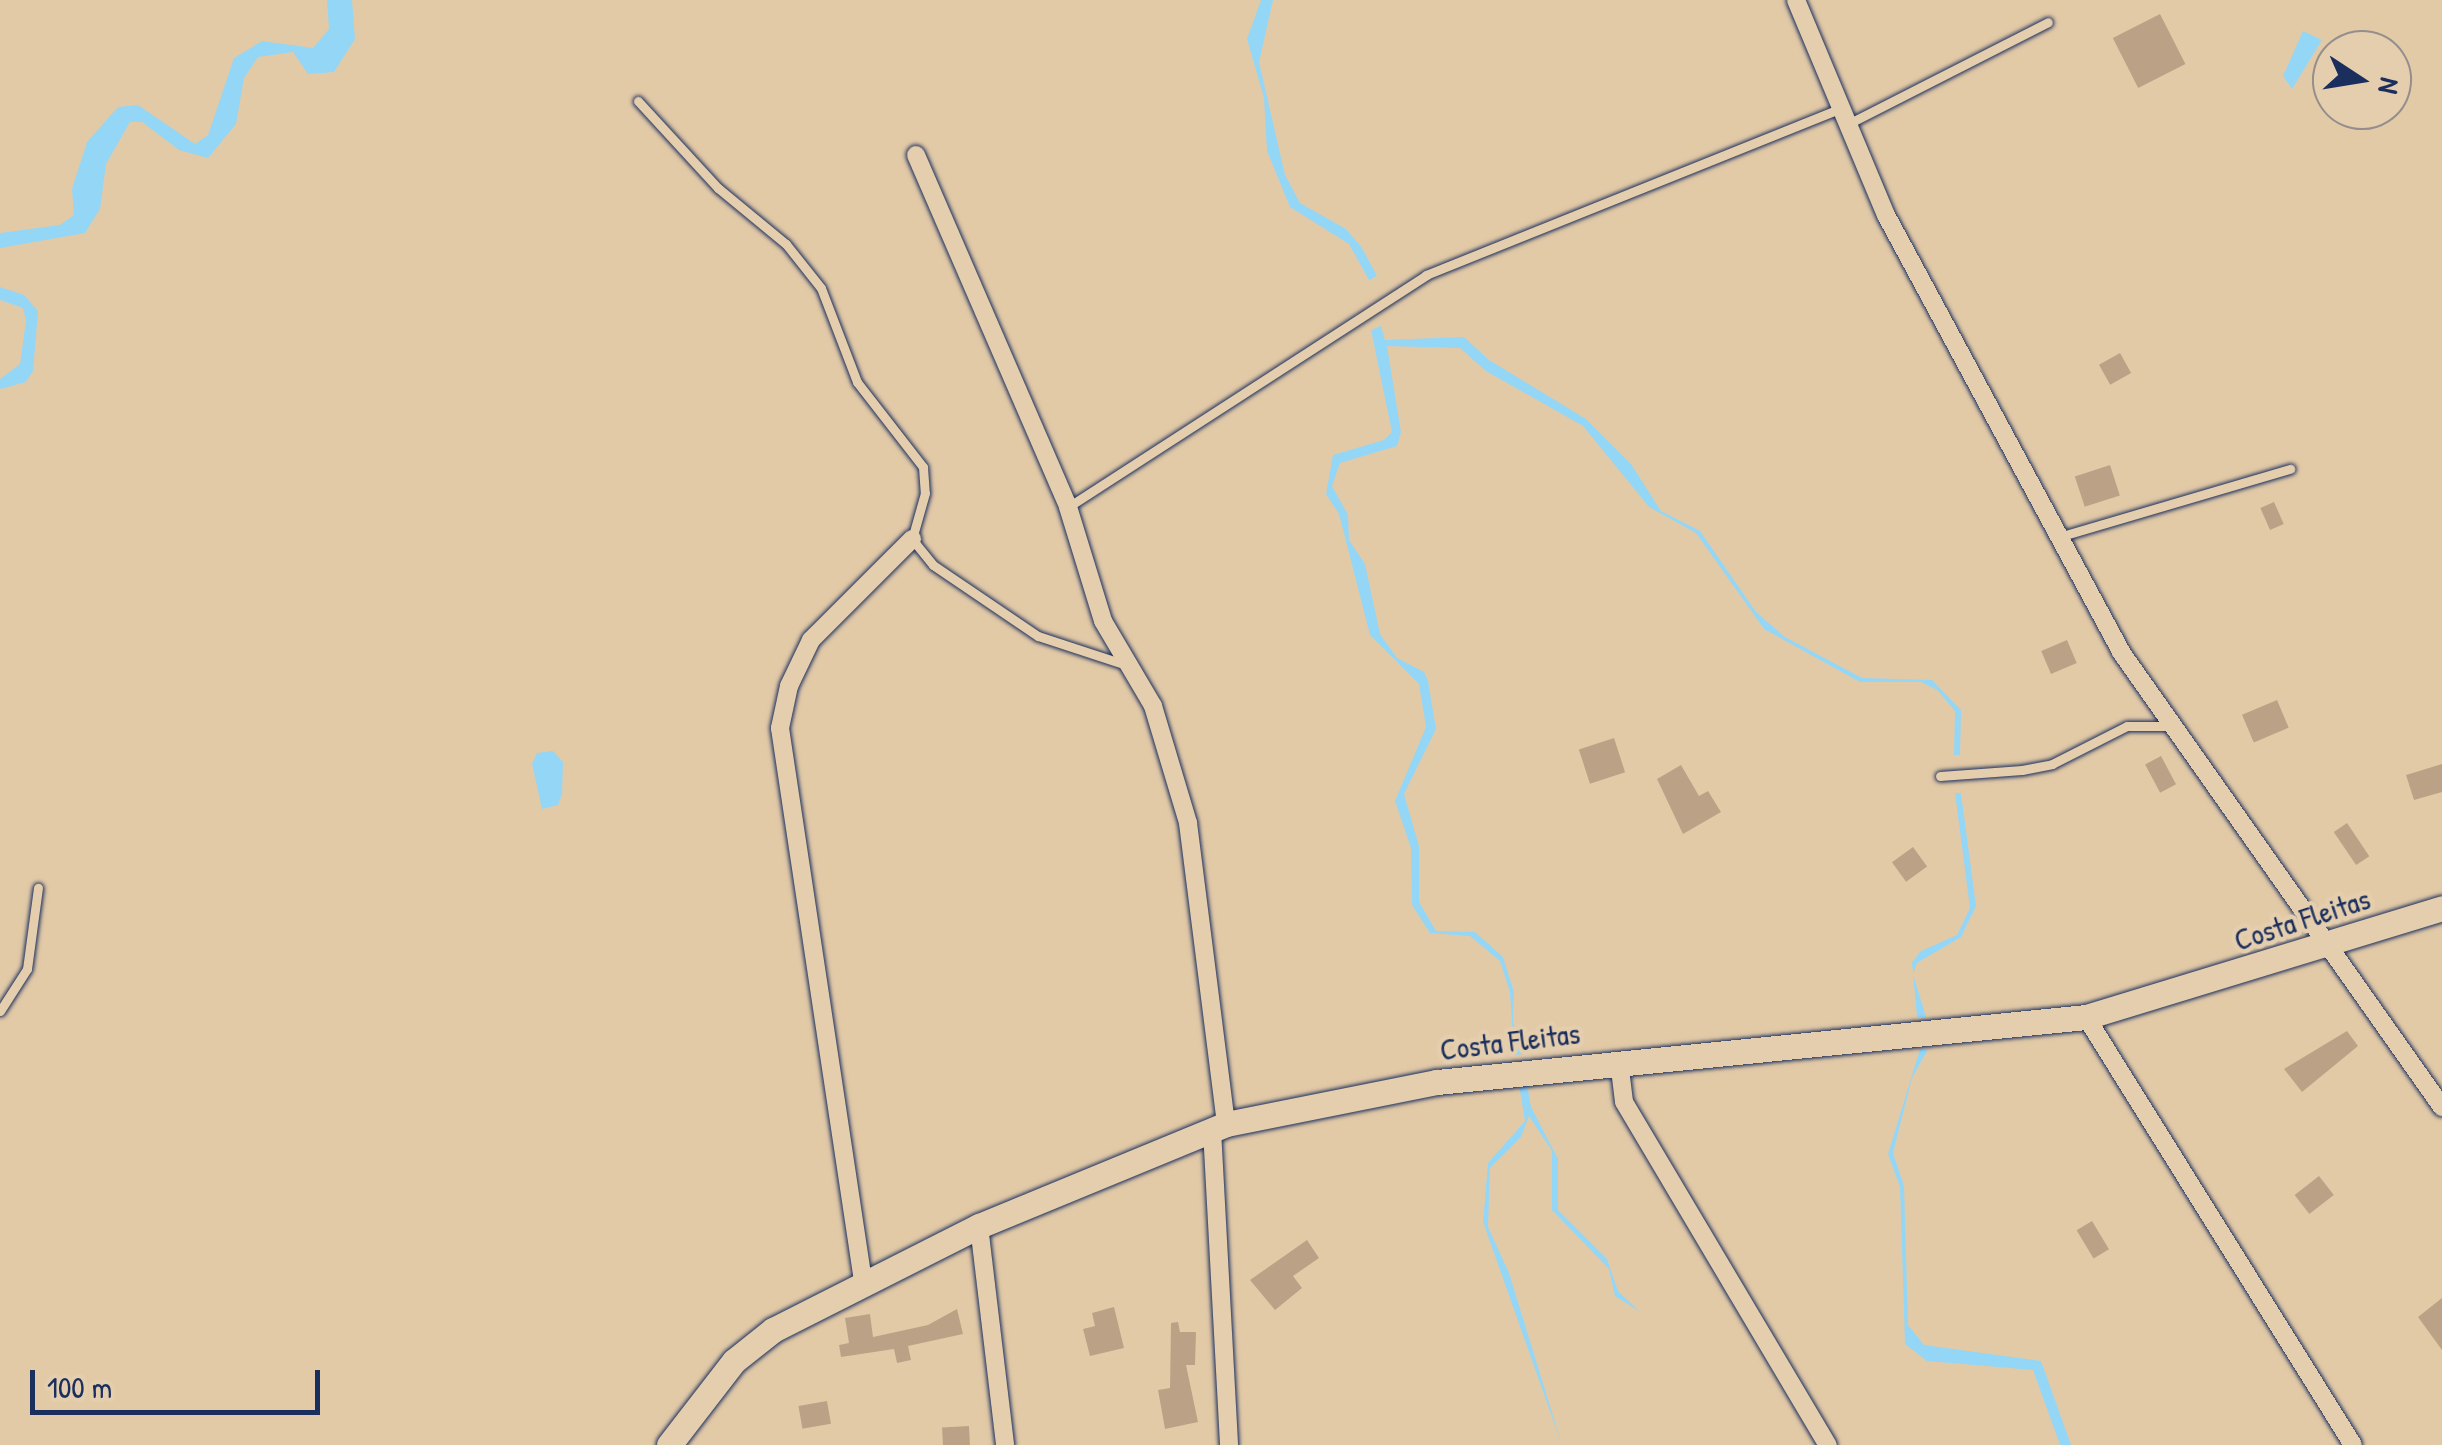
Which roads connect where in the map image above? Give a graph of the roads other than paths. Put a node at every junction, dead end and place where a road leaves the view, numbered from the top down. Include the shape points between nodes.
1 (1796, 0) edge
2 (2048, 22) dead end
3 (638, 101) dead end
4 (1847, 115) junction
5 (916, 155) dead end
6 (2290, 469) dead end
7 (1068, 507) junction
8 (2062, 536) junction
9 (912, 540) junction
10 (1129, 666) junction
11 (2171, 726) junction
12 (1940, 776) dead end
13 (38, 888) dead end
14 (2442, 908) edge
15 (2328, 945) junction
16 (0, 1011) edge
17 (2086, 1017) junction
18 (1618, 1061) junction
19 (2442, 1108) edge
20 (1219, 1127) junction
21 (979, 1226) junction
22 (863, 1281) junction
23 (669, 1445) edge
24 (1005, 1445) edge
25 (1229, 1445) edge
26 (1828, 1445) edge
27 (2353, 1445) edge

1 - 4 street
2 - 4 lane
3 - 9 lane via 718,188 786,244 821,288 858,382 923,467 925,493
4 - 7 lane via 1426,275
4 - 8 street via 1920,284
5 - 7 street
6 - 8 lane
7 - 10 street via 1104,621
8 - 11 street via 2121,652
9 - 10 lane via 933,565 1038,636
9 - 22 street via 811,640 789,686 780,728
10 - 20 street via 1153,706 1188,823
11 - 12 lane via 2127,726 2052,764
11 - 15 street
13 - 16 lane via 27,969
14 - 15 main road, Costa Fleitas
15 - 17 main road, Costa Fleitas
15 - 19 street
17 - 18 main road, Costa Fleitas
17 - 27 street
18 - 20 main road, Costa Fleitas via 1436,1082
18 - 26 street via 1624,1102
20 - 21 main road, Costa Fleitas
20 - 25 street
21 - 22 main road, Costa Fleitas
21 - 24 street
22 - 23 main road, Costa Fleitas via 744,1353

